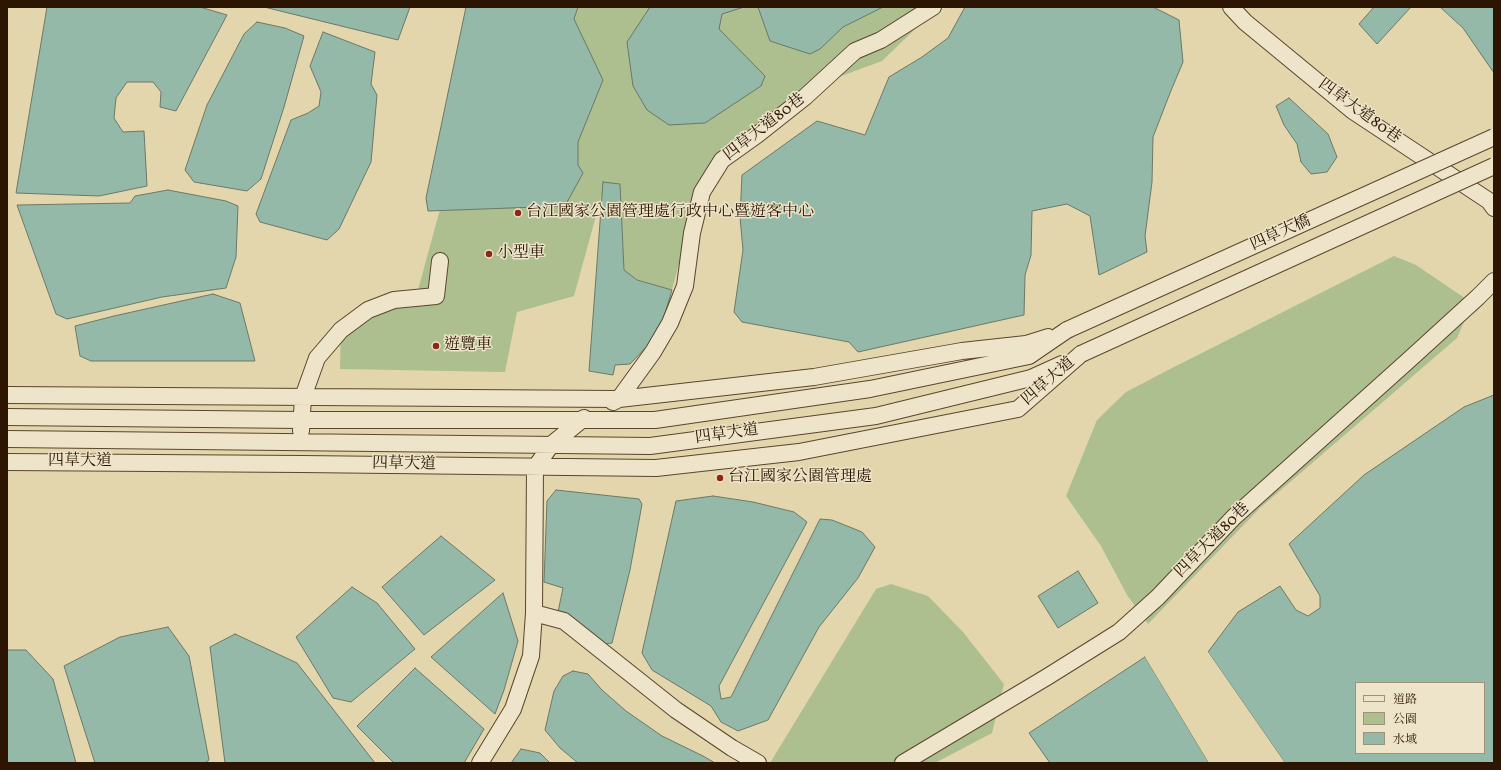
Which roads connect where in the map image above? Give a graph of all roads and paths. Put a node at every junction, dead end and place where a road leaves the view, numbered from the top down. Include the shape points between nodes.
1 (933, 7) edge
2 (1231, 7) edge
3 (1494, 137) edge
4 (1494, 166) edge
5 (1494, 208) edge
6 (440, 261) dead end
7 (1494, 281) edge
8 (1067, 330) junction
9 (1081, 354) junction
10 (7, 395) edge
11 (304, 396) junction
12 (619, 399) junction
13 (7, 417) edge
14 (301, 420) junction
15 (582, 420) junction
16 (7, 439) edge
17 (300, 442) junction
18 (550, 444) junction
19 (7, 462) edge
20 (302, 464) junction
21 (535, 468) junction
22 (534, 613) junction
23 (480, 763) edge
24 (758, 763) edge
25 (903, 763) edge

1 - 12 street, 四草大道80巷 via 881,40 855,51 805,97 722,160 702,192 692,233 685,286 670,323 653,352
2 - 5 street, 四草大道80巷 via 1353,111 1489,201
3 - 8 street, 四草大橋, bridge
4 - 9 street, 四草大橋, bridge
6 - 11 street via 436,296 388,302 368,310 341,330 317,358
7 - 25 street, 四草大道80巷 via 1234,517 1158,597 1119,632
8 - 12 street, 四草大道 via 1026,344 962,351 814,377
8 - 15 street, 四草大道 via 1030,356 870,389 655,420
9 - 18 street, 四草大道 via 1031,378 876,416 650,446
9 - 21 street, 四草大道 via 1018,409 799,452 656,468
10 - 11 street, 四草大道
11 - 12 street, 四草大道
11 - 14 street
12 - 15 street, 四草大道80巷
13 - 14 street, 四草大道
14 - 15 street, 四草大道
14 - 17 street
15 - 18 street, 四草大道80巷
16 - 17 street, 四草大道
17 - 18 street, 四草大道
17 - 20 street
18 - 21 street
19 - 20 street, 四草大道
20 - 21 street, 四草大道
21 - 22 street
22 - 23 street via 531,656 513,708
22 - 24 street via 564,621 676,710

